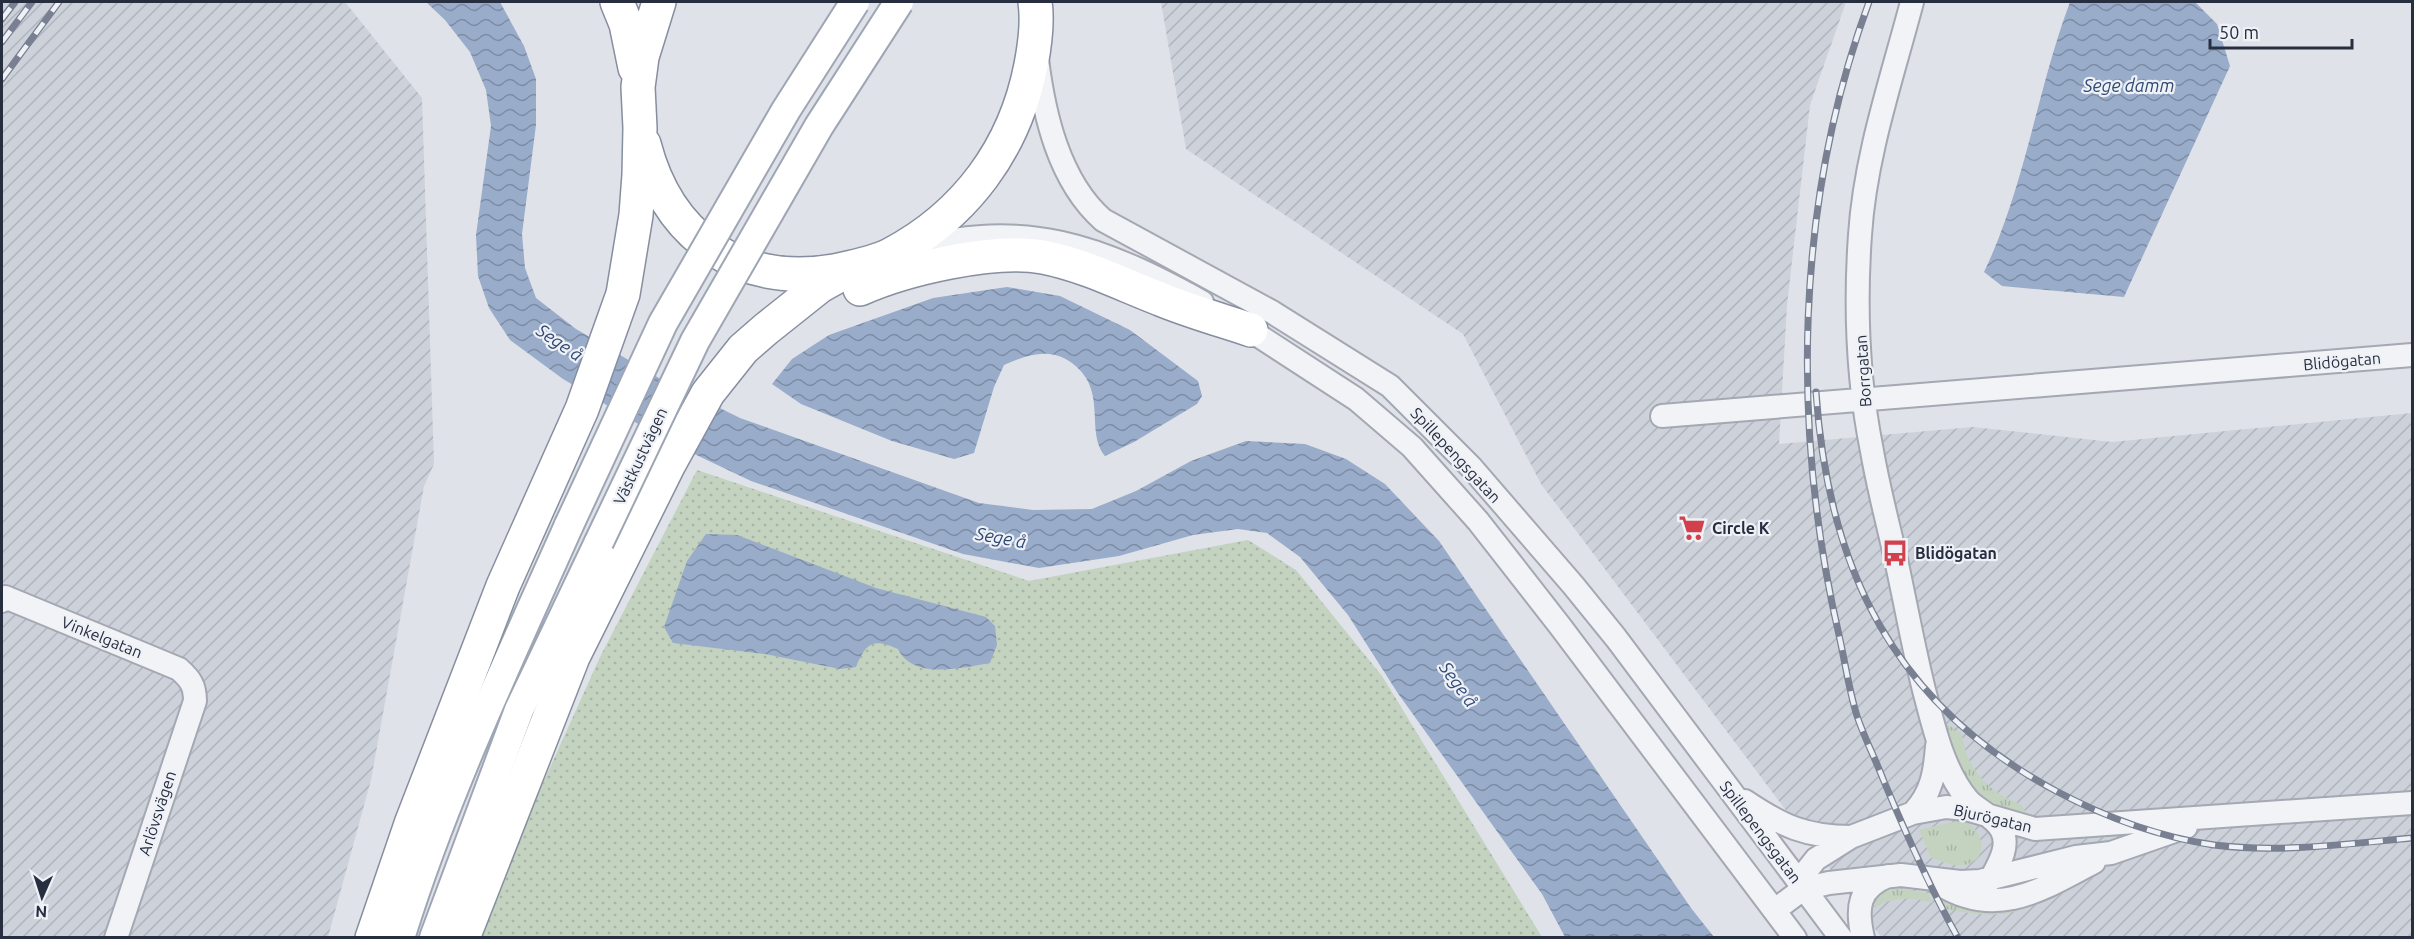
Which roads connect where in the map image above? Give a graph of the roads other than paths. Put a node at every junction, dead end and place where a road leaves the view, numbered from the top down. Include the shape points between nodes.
1 (617, 2) edge
2 (659, 2) edge
3 (855, 2) edge
4 (899, 2) edge
5 (1036, 2) edge
6 (1912, 2) edge
7 (1035, 46) junction
8 (638, 87) junction
9 (640, 128) junction
10 (889, 255) junction
11 (854, 267) junction
12 (1251, 330) junction
13 (743, 350) junction
14 (2412, 355) edge
15 (1864, 400) junction
16 (1662, 416) dead end
17 (2, 601) edge
18 (195, 689) joint
19 (1938, 739) junction
20 (1729, 790) junction
21 (2412, 803) edge
22 (1913, 813) junction
23 (1987, 814) junction
24 (2214, 818) junction
25 (1851, 837) junction
26 (2111, 853) junction
27 (1888, 875) junction
28 (1930, 877) junction
29 (1990, 879) junction
30 (1803, 890) junction
31 (1775, 910) junction
32 (116, 938) edge
33 (372, 938) edge
34 (400, 938) edge
35 (434, 938) edge
36 (463, 938) edge
37 (1795, 938) edge
38 (1841, 938) edge
39 (1863, 938) edge

1 - 8 highway
2 - 8 highway via 642,57
3 - 34 main road, bridge via 786,110 663,323 491,699
4 - 35 main road, Västkustvägen, bridge via 819,126 695,340 519,710
5 - 7 highway
6 - 15 street, Borrgatan via 1878,126 1860,235
7 - 10 highway via 1015,126 995,162 953,208
7 - 20 street, Spillepengsgatan via 1055,142 1084,203 1103,220 1272,312 1390,386 1460,455 1552,560 1616,638
8 - 9 highway
9 - 11 highway via 647,154 670,201 690,230 721,256 751,269 789,274
9 - 33 highway via 630,254 611,335 503,586 411,824
10 - 11 highway
10 - 12 street, Spillepengsgatan via 987,237 1056,240 1089,248 1162,280
11 - 13 highway via 792,307
12 - 13 highway via 1160,300 1103,274 1041,257 990,257 925,267 865,287 808,313
12 - 31 street, Spillepengsgatan via 1356,399 1412,447 1478,521
13 - 36 highway via 708,393 573,657
14 - 15 street, Blidögatan
15 - 16 street, Blidögatan
15 - 19 street, Borrgatan via 1872,451
17 - 18 street, Vinkelgatan via 5,597 179,669
18 - 32 street, Arlövsvägen via 195,701
19 - 22 street, Borrgatan via 1935,774 1923,802
19 - 23 street, Borrgatan via 1953,780 1970,803
20 - 25 street via 1778,824 1807,834
20 - 30 street, Spillepengsgatan
21 - 24 street, Bjurögatan
22 - 23 street, Bjurögatan via 1946,807
22 - 25 street, Bjurögatan
23 - 24 street, Bjurögatan via 2035,829
23 - 29 street, Borrgatan via 2002,831 2004,843 2002,860
24 - 26 street, Bjurögatan
25 - 30 street, Bjurögatan via 1816,860 1808,869
26 - 28 street, Bjurögatan via 2049,886 2014,899 1969,899
26 - 29 street, Bjurögatan via 2076,857
27 - 28 street, Bjurögatan
27 - 30 street, Bjurögatan
27 - 39 street via 1873,882 1864,893 1858,915
28 - 29 street, Bjurögatan via 1960,882
30 - 31 street, Bjurögatan
30 - 38 street, Spillepengsgatan
31 - 37 street, Spillepengsgatan

